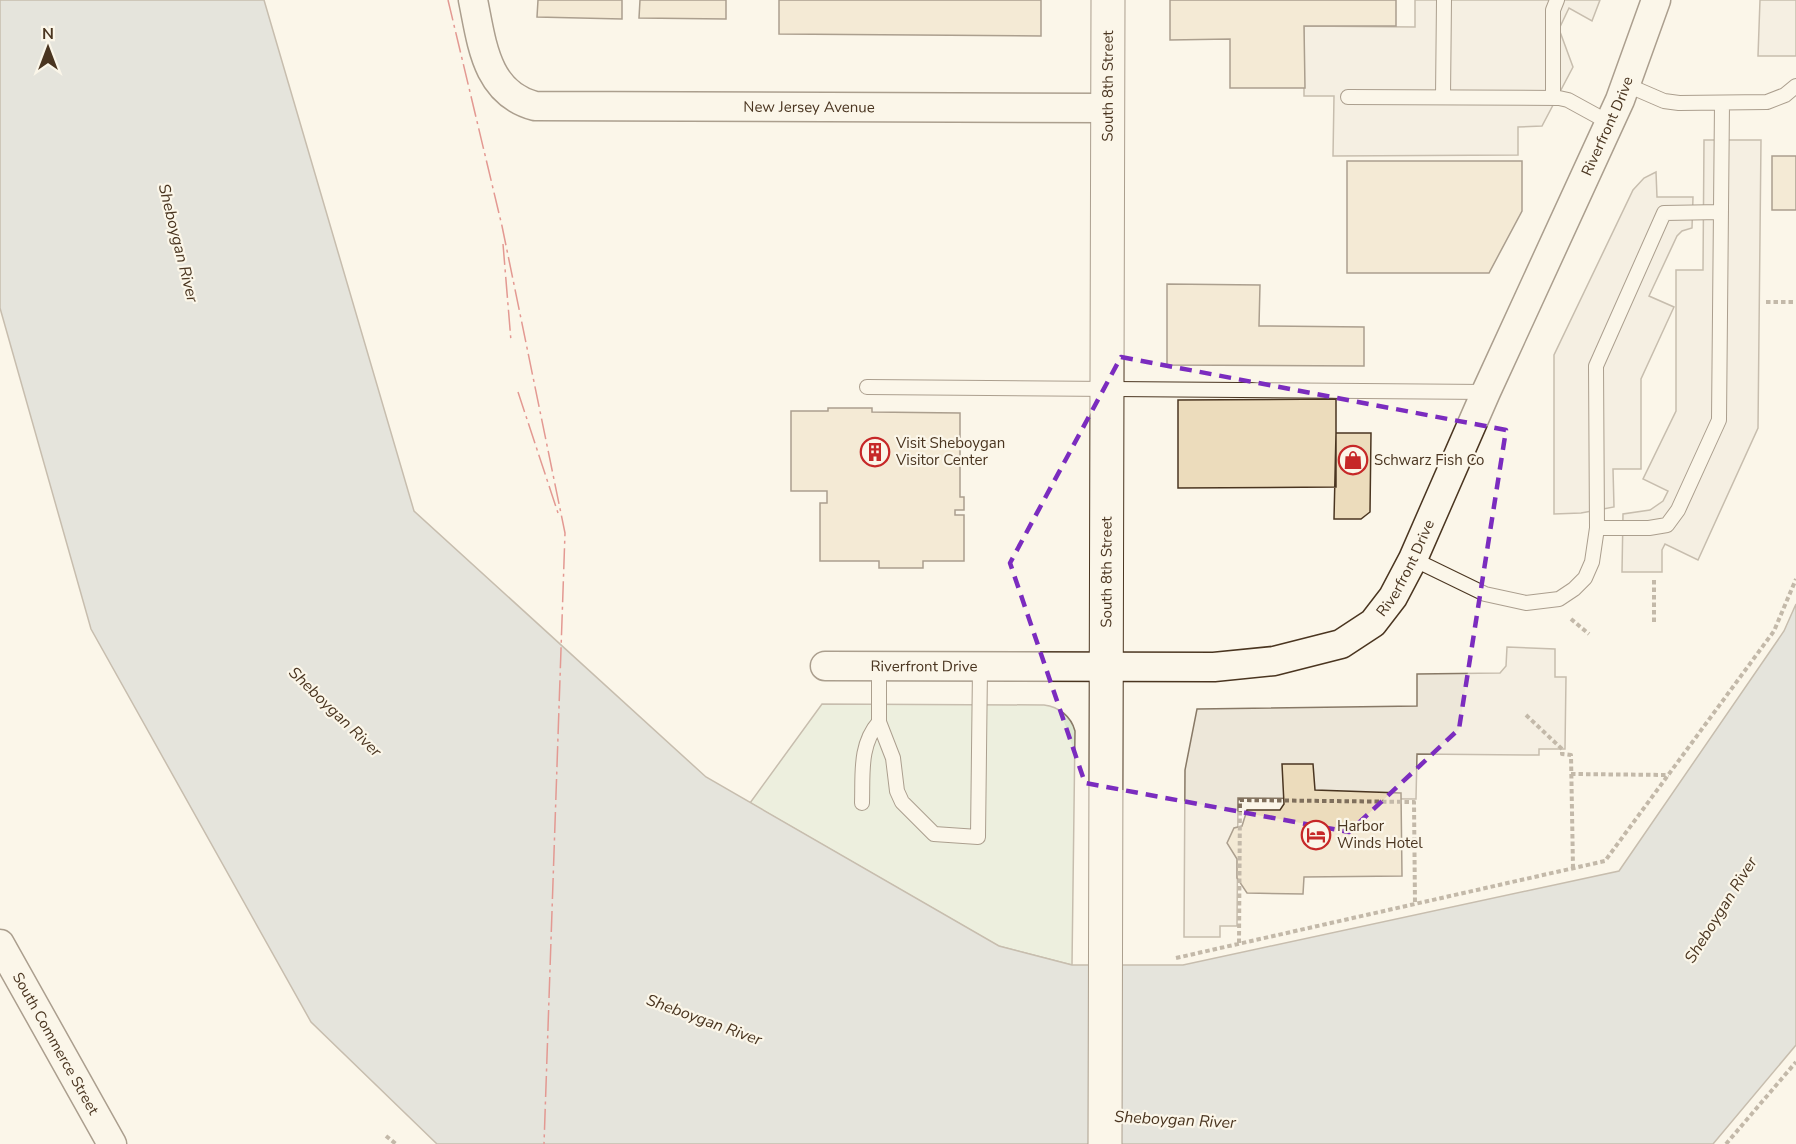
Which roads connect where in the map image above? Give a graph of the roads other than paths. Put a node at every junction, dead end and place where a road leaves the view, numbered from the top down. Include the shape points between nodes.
1 (473, 0) edge
2 (1108, 0) edge
3 (1444, 0) edge
4 (1557, 0) edge
5 (1656, 0) edge
6 (1627, 85) junction
7 (1796, 86) edge
8 (1348, 97) dead end
9 (1443, 97) junction
10 (1553, 97) junction
11 (1722, 103) junction
12 (1108, 108) junction
13 (1610, 123) junction
14 (1721, 212) junction
15 (867, 387) dead end
16 (1106, 388) junction
17 (1486, 392) junction
18 (1597, 528) junction
19 (1413, 559) junction
20 (825, 666) dead end
21 (879, 667) junction
22 (980, 667) junction
23 (1108, 668) junction
24 (879, 722) junction
25 (862, 803) dead end
26 (0, 944) edge
27 (112, 1144) edge
28 (1105, 1144) edge

1 - 12 street, New Jersey Avenue via 490,71 511,97 535,106
2 - 12 main road, South 8th Street
3 - 9 lane
4 - 10 lane via 1553,10
5 - 6 street, Riverfront Drive
6 - 11 lane via 1668,102
6 - 13 street, Riverfront Drive
7 - 11 lane via 1767,102
8 - 9 lane
9 - 10 lane
10 - 13 lane via 1568,100
11 - 14 lane
12 - 16 main road, South 8th Street
13 - 17 street, Riverfront Drive
14 - 18 lane via 1664,213 1596,366
14 - 18 lane via 1719,420 1678,510 1667,525
15 - 16 lane
16 - 17 lane
16 - 23 main road, South 8th Street
17 - 19 street, Riverfront Drive
18 - 19 lane via 1592,562 1585,578 1568,594 1549,602 1526,603 1493,597
19 - 23 street, Riverfront Drive via 1385,610 1366,629 1341,644 1259,663
20 - 21 street, Riverfront Drive
21 - 22 street, Riverfront Drive
21 - 24 lane
22 - 23 street, Riverfront Drive
22 - 24 lane via 978,837 934,834 902,802 888,740
23 - 28 main road, South 8th Street
24 - 25 lane via 871,731 863,754
26 - 27 street, South Commerce Street

